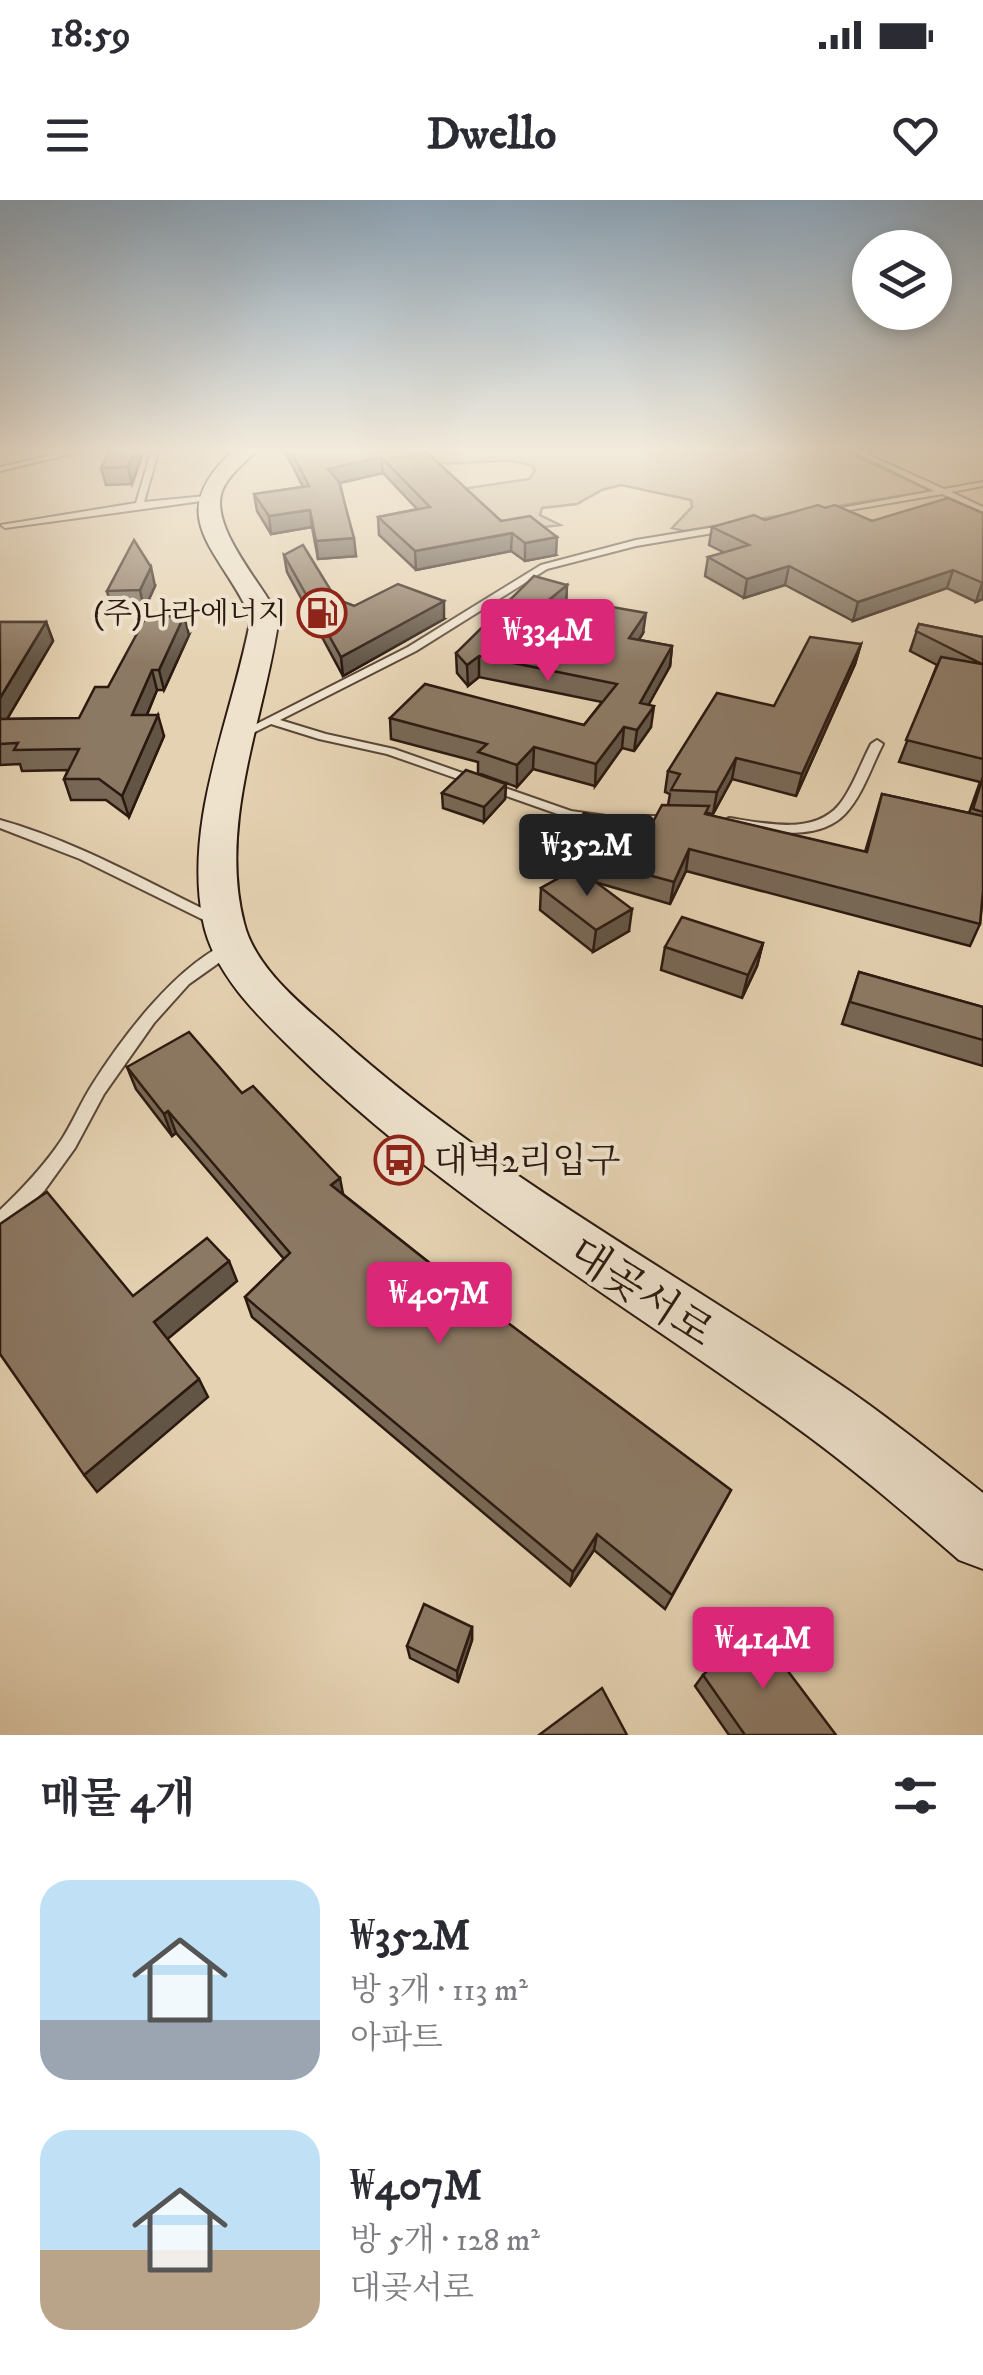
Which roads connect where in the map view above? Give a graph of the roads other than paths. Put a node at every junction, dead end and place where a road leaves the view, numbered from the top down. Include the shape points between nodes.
1 (34, 521) edge
2 (209, 521) edge
3 (5, 525) dead end
4 (733, 528) edge
5 (254, 728) junction
6 (877, 744) dead end
7 (684, 820) edge
8 (713, 821) edge
9 (0, 824) edge
10 (228, 935) junction
11 (0, 1222) edge
12 (983, 1536) edge

1 - 3 lane
2 - 5 street, 대곶서로 via 264,616
4 - 5 lane via 636,543 544,568 412,648
5 - 7 lane via 390,752 569,814
5 - 10 street, 대곶서로 via 218,836 217,879
6 - 8 lane via 846,802 827,821 781,827
9 - 10 lane via 76,850
10 - 11 lane via 148,1020 69,1143
10 - 12 street, 대곶서로 via 264,992 350,1078 451,1161 811,1401

